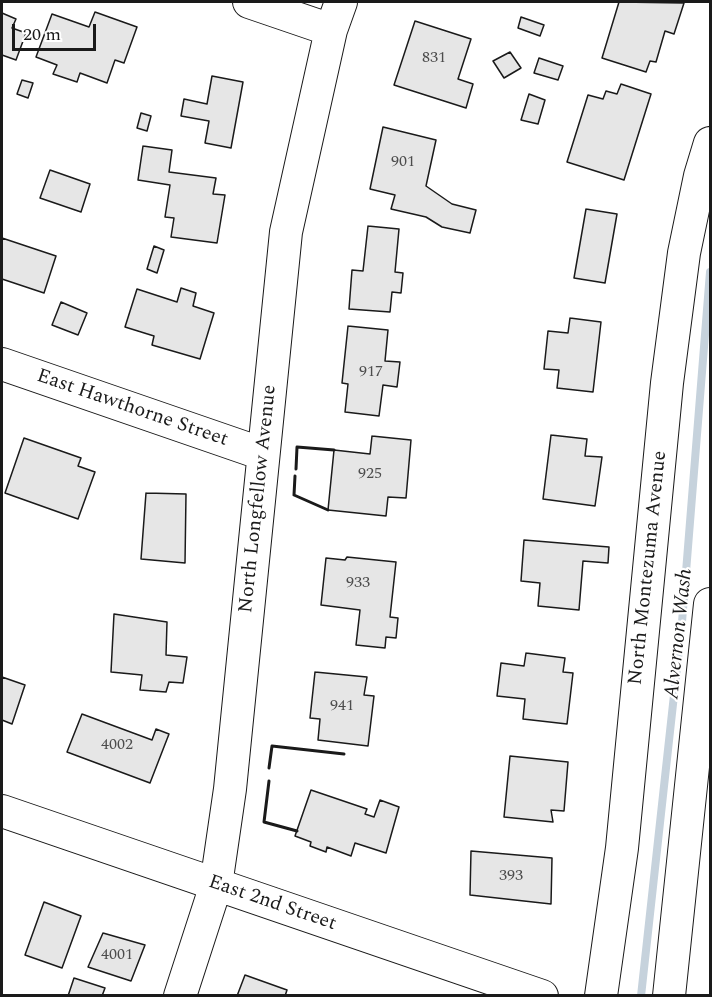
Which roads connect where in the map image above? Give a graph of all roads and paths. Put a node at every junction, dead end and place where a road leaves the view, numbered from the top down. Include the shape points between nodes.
1 (249, 2) edge
2 (336, 16) edge
3 (711, 143) edge
4 (2, 364) edge
5 (263, 454) junction
6 (711, 604) edge
7 (2, 812) edge
8 (216, 885) junction
9 (180, 996) edge
10 (542, 996) edge
11 (601, 996) edge
12 (669, 996) edge

1 - 2 street
2 - 5 street, North Longfellow Avenue via 286,232
3 - 11 street, North Montezuma Avenue via 684,253 668,371 622,848
4 - 5 street, East Hawthorne Street
5 - 8 street, North Longfellow Avenue via 230,789
6 - 12 street
7 - 8 street, East 2nd Street
8 - 9 street, North Longfellow Avenue
8 - 10 street, East 2nd Street

